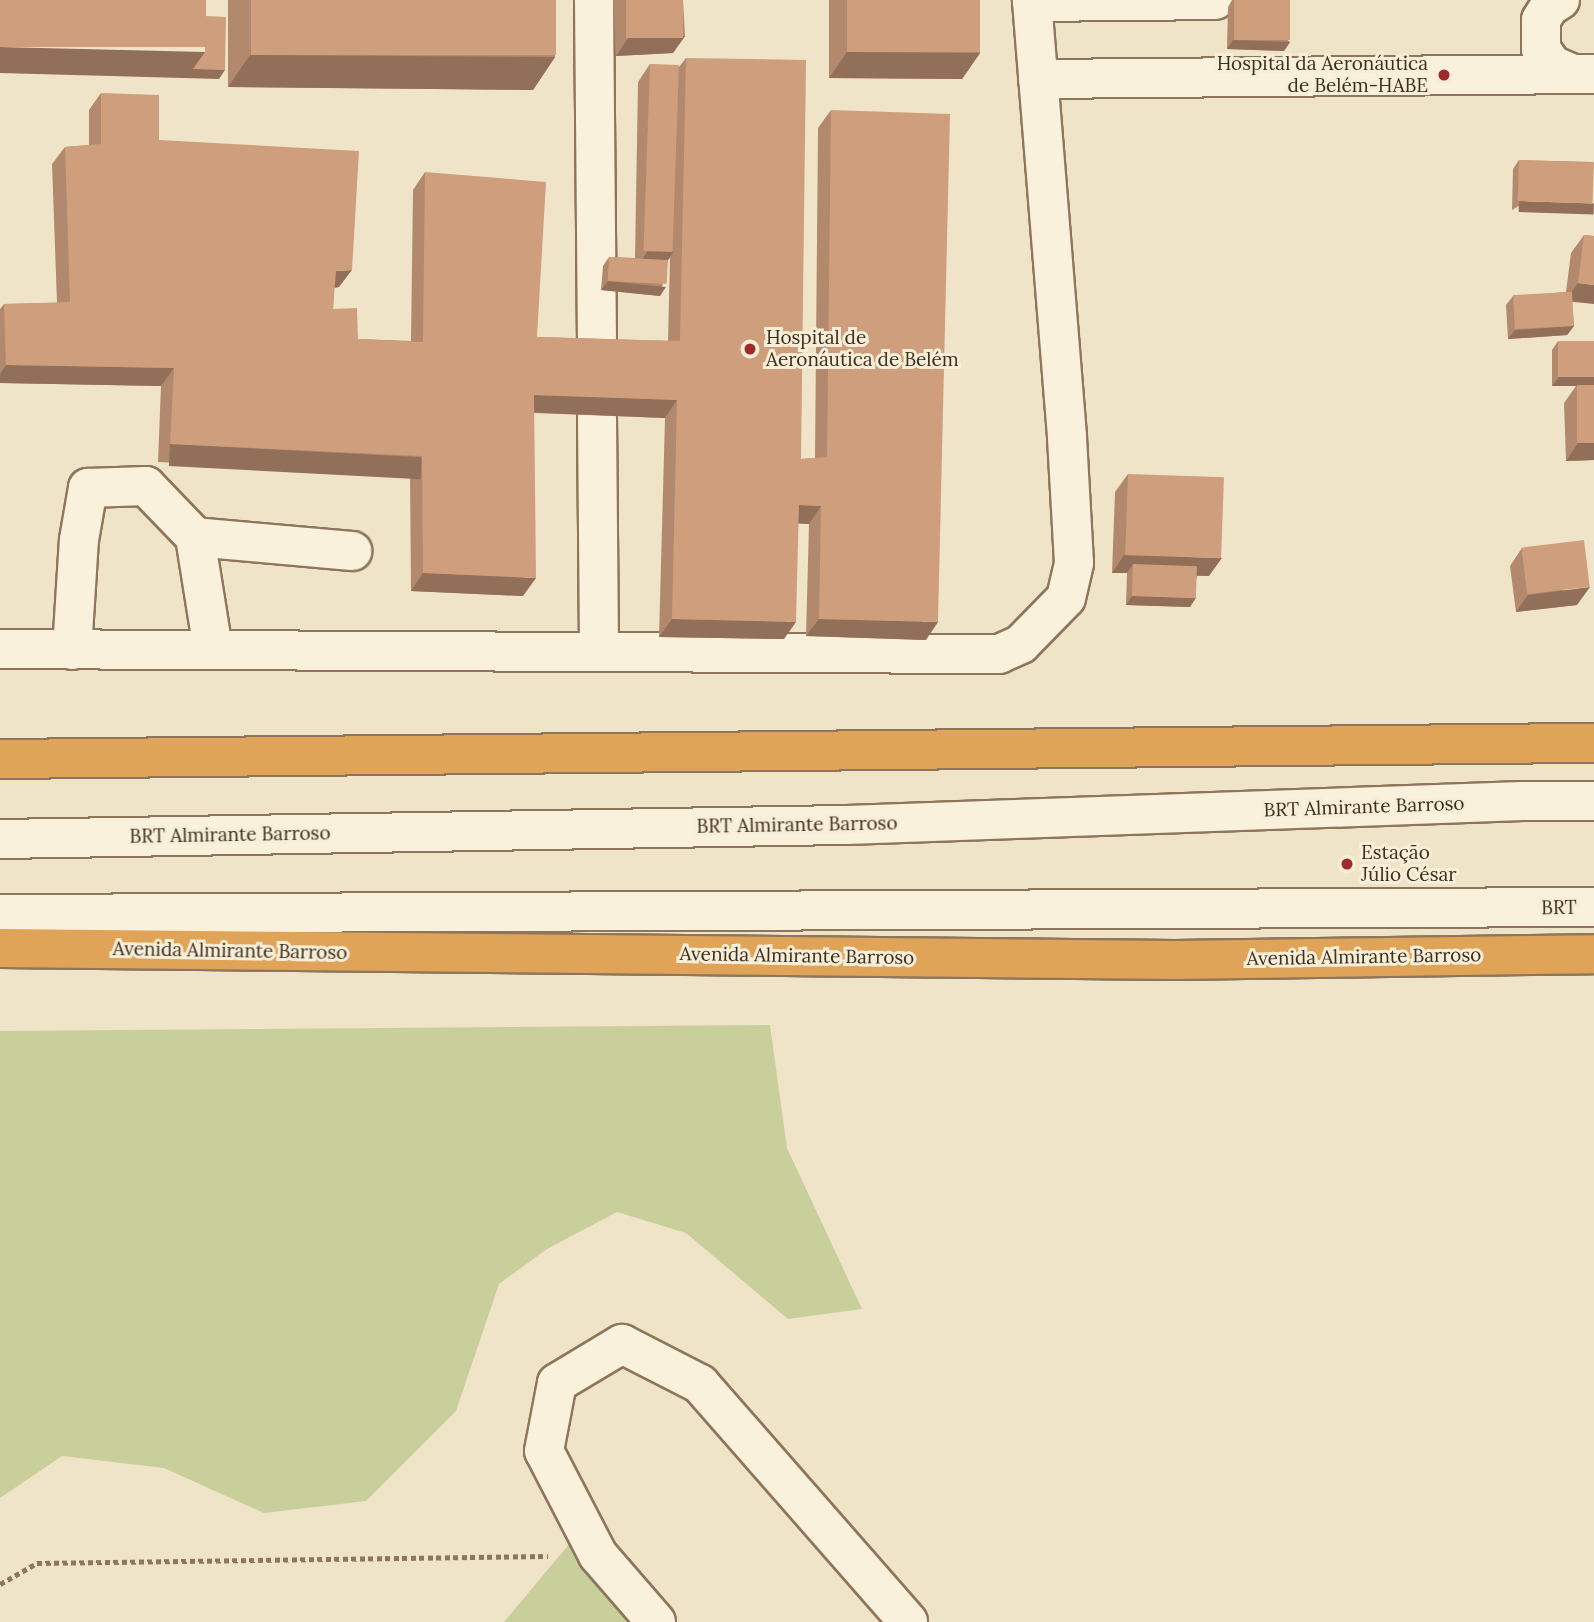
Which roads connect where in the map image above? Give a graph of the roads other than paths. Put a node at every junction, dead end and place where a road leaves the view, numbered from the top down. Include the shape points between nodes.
1 (594, 0) edge
2 (1214, 0) edge
3 (1560, 0) edge
4 (1032, 1) edge
5 (1583, 74) edge
6 (1038, 79) junction
7 (597, 358) edge
8 (597, 418) edge
9 (195, 537) junction
10 (352, 551) dead end
11 (0, 649) edge
12 (72, 650) junction
13 (213, 650) junction
14 (599, 652) junction
15 (1594, 743) edge
16 (0, 759) edge
17 (1594, 801) edge
18 (0, 839) edge
19 (1594, 907) edge
20 (0, 914) edge
21 (0, 948) edge
22 (1594, 954) edge
23 (656, 1622) edge
24 (908, 1622) edge

1 - 7 lane
2 - 4 lane
3 - 5 lane via 1541,20 1541,49 1552,65
4 - 6 lane
5 - 6 lane
6 - 14 lane via 1068,436 1074,563 1066,598 1021,644 999,654
8 - 14 lane
9 - 10 lane
9 - 12 lane via 146,486 88,488 79,540
9 - 13 lane
11 - 12 lane
12 - 13 lane
13 - 14 lane
15 - 16 highway
17 - 18 lane, BRT Almirante Barroso via 847,825
19 - 20 lane, BRT
21 - 22 highway, Avenida Almirante Barroso via 1175,960
23 - 24 lane via 598,1555 544,1451 557,1382 622,1344 701,1384

